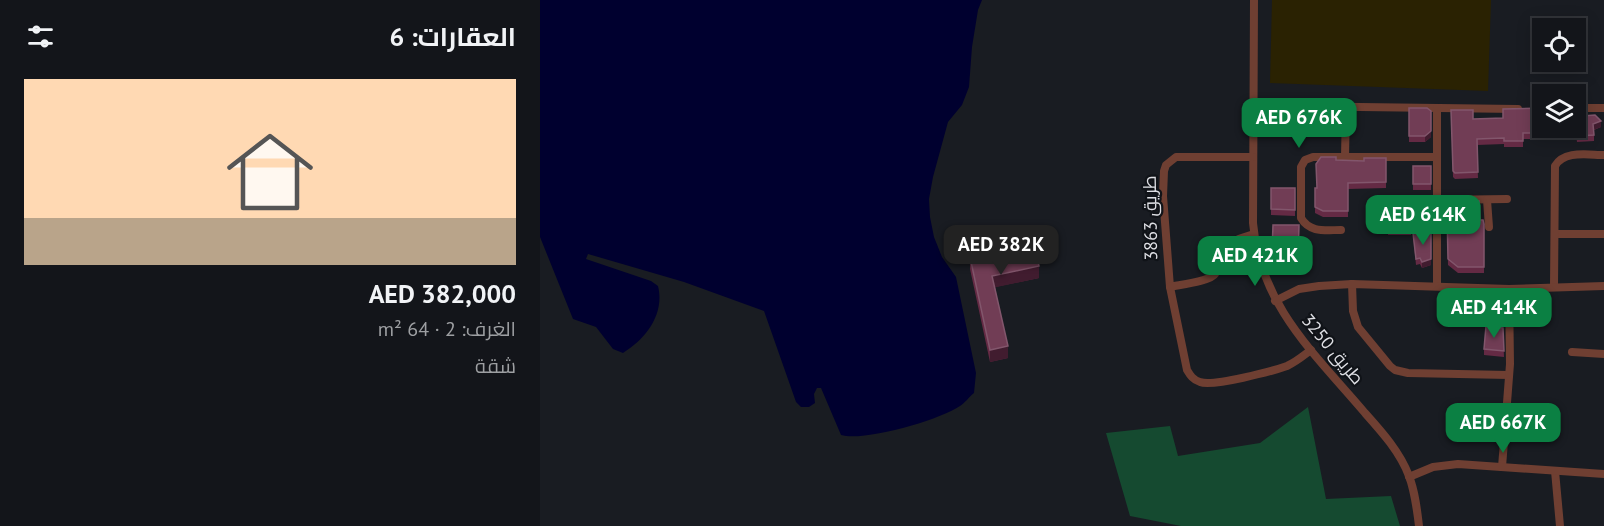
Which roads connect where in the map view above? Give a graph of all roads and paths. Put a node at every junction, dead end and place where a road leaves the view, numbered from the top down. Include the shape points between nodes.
1 (1254, 0) edge
2 (1281, 106) dead end
3 (1346, 107) junction
4 (1437, 108) junction
5 (1532, 108) edge
6 (1586, 108) edge
7 (1604, 108) edge
8 (1604, 155) edge
9 (1253, 157) junction
10 (1344, 157) junction
11 (1436, 157) junction
12 (1507, 199) dead end
13 (1438, 200) junction
14 (1487, 200) junction
15 (1489, 227) dead end
16 (1341, 230) dead end
17 (1254, 234) junction
18 (1556, 234) junction
19 (1604, 234) edge
20 (1352, 284) junction
21 (1437, 286) junction
22 (1604, 286) edge
23 (1170, 287) junction
24 (1554, 287) junction
25 (1509, 289) junction
26 (1275, 301) junction
27 (1311, 350) junction
28 (1572, 352) dead end
29 (1604, 354) edge
30 (1509, 375) junction
31 (1502, 467) junction
32 (1555, 471) junction
33 (1604, 474) edge
34 (1409, 477) junction
35 (1419, 526) edge
36 (1560, 526) edge

1 - 9 street, طريق 3250
2 - 3 street
3 - 4 street
3 - 10 street
4 - 5 street
4 - 11 street
6 - 7 street
8 - 18 street via 1570,155 1558,160 1554,174
9 - 17 street, طريق 3250
9 - 23 street, طريق 3863 via 1176,157 1166,165 1163,196
10 - 11 street
10 - 16 street via 1313,157 1301,167 1301,218 1305,225 1311,229
11 - 13 street
12 - 14 street
13 - 14 street
13 - 21 street
14 - 15 street
17 - 23 street via 1234,240 1219,253 1215,274 1210,278
17 - 26 street, طريق 3250 via 1260,265
18 - 19 street
18 - 24 street
20 - 21 street
20 - 26 street via 1307,287
20 - 30 street via 1358,327 1395,370
21 - 25 street
22 - 24 street
23 - 27 street, طريق 3863 via 1187,370 1199,382 1279,368
24 - 25 street
25 - 30 street
26 - 27 street, طريق 3250
27 - 34 street, طريق 3250 via 1387,439
28 - 29 street
30 - 31 street
31 - 32 street
31 - 34 street via 1445,464
32 - 33 street
32 - 36 street
34 - 35 street, طريق 3250

